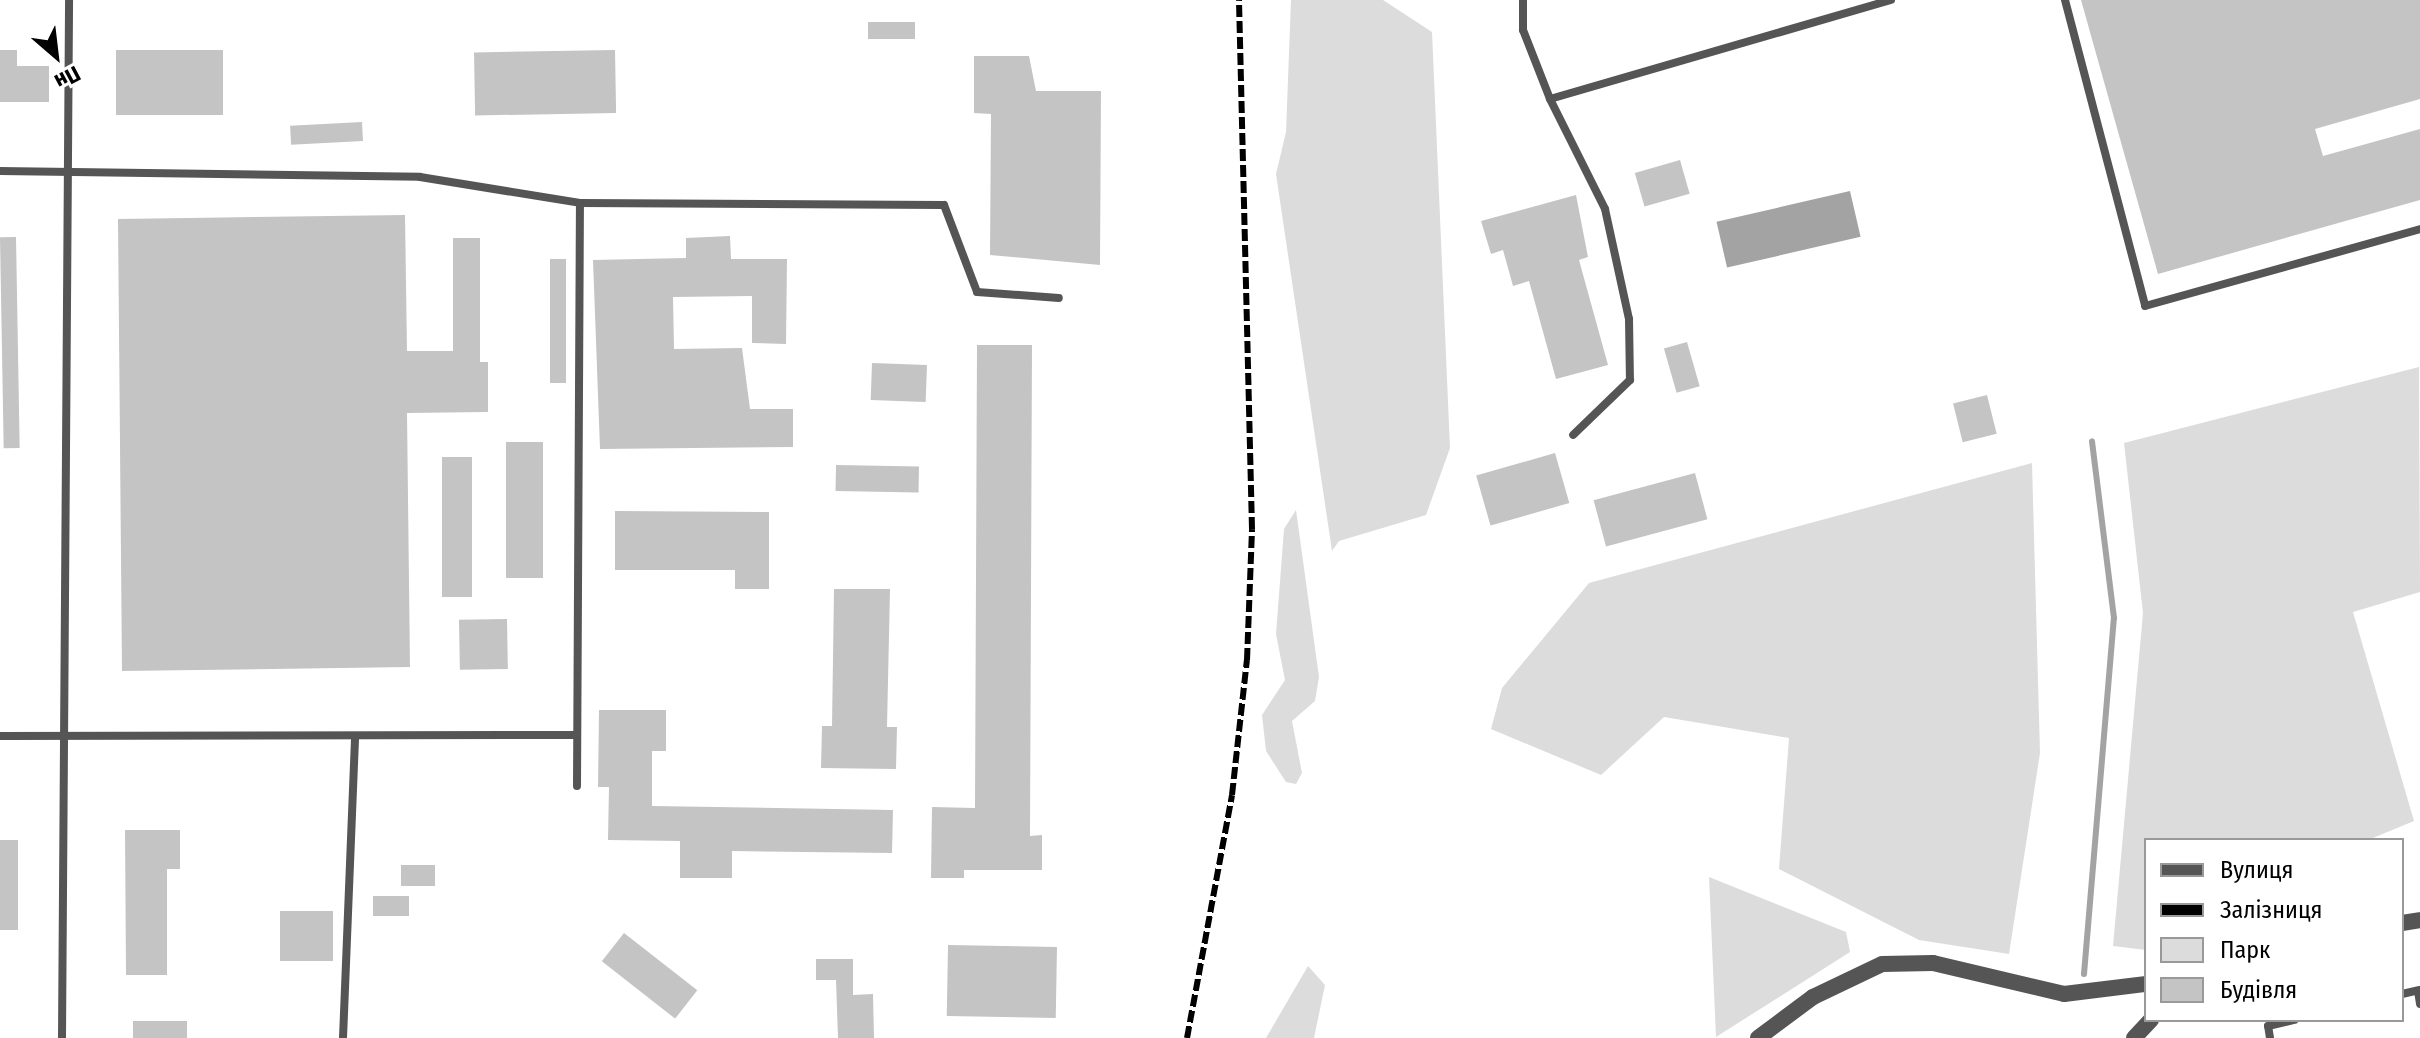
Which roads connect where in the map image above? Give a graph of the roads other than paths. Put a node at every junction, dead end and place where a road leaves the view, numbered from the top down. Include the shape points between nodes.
1 (69, 0) edge
2 (1523, 0) edge
3 (1891, 0) edge
4 (2065, 0) edge
5 (1550, 99) junction
6 (63, 169) junction
7 (0, 171) edge
8 (580, 203) junction
9 (2420, 229) edge
10 (1059, 298) dead end
11 (1573, 435) dead end
12 (577, 735) junction
13 (0, 736) edge
14 (61, 736) junction
15 (355, 737) junction
16 (577, 786) dead end
17 (2144, 984) edge
18 (2419, 990) edge
19 (2420, 1004) edge
20 (2149, 1022) edge
21 (2285, 1022) edge
22 (62, 1038) edge
23 (343, 1038) edge
24 (1758, 1038) edge
25 (2134, 1038) edge
26 (2270, 1038) edge

1 - 6 lane
2 - 5 lane via 1523,30
3 - 5 lane
4 - 9 lane via 2145,306
5 - 11 lane via 1605,209 1629,319 1630,380
6 - 7 lane
6 - 8 lane via 420,177
6 - 14 lane
8 - 10 lane via 944,205 977,292
8 - 12 lane
12 - 15 lane
12 - 16 lane
13 - 14 lane
14 - 15 lane
14 - 22 lane
15 - 23 lane
17 - 24 street via 2064,994 1933,963 1882,964 1813,997
18 - 19 lane
20 - 25 street
21 - 26 lane via 2268,1026

